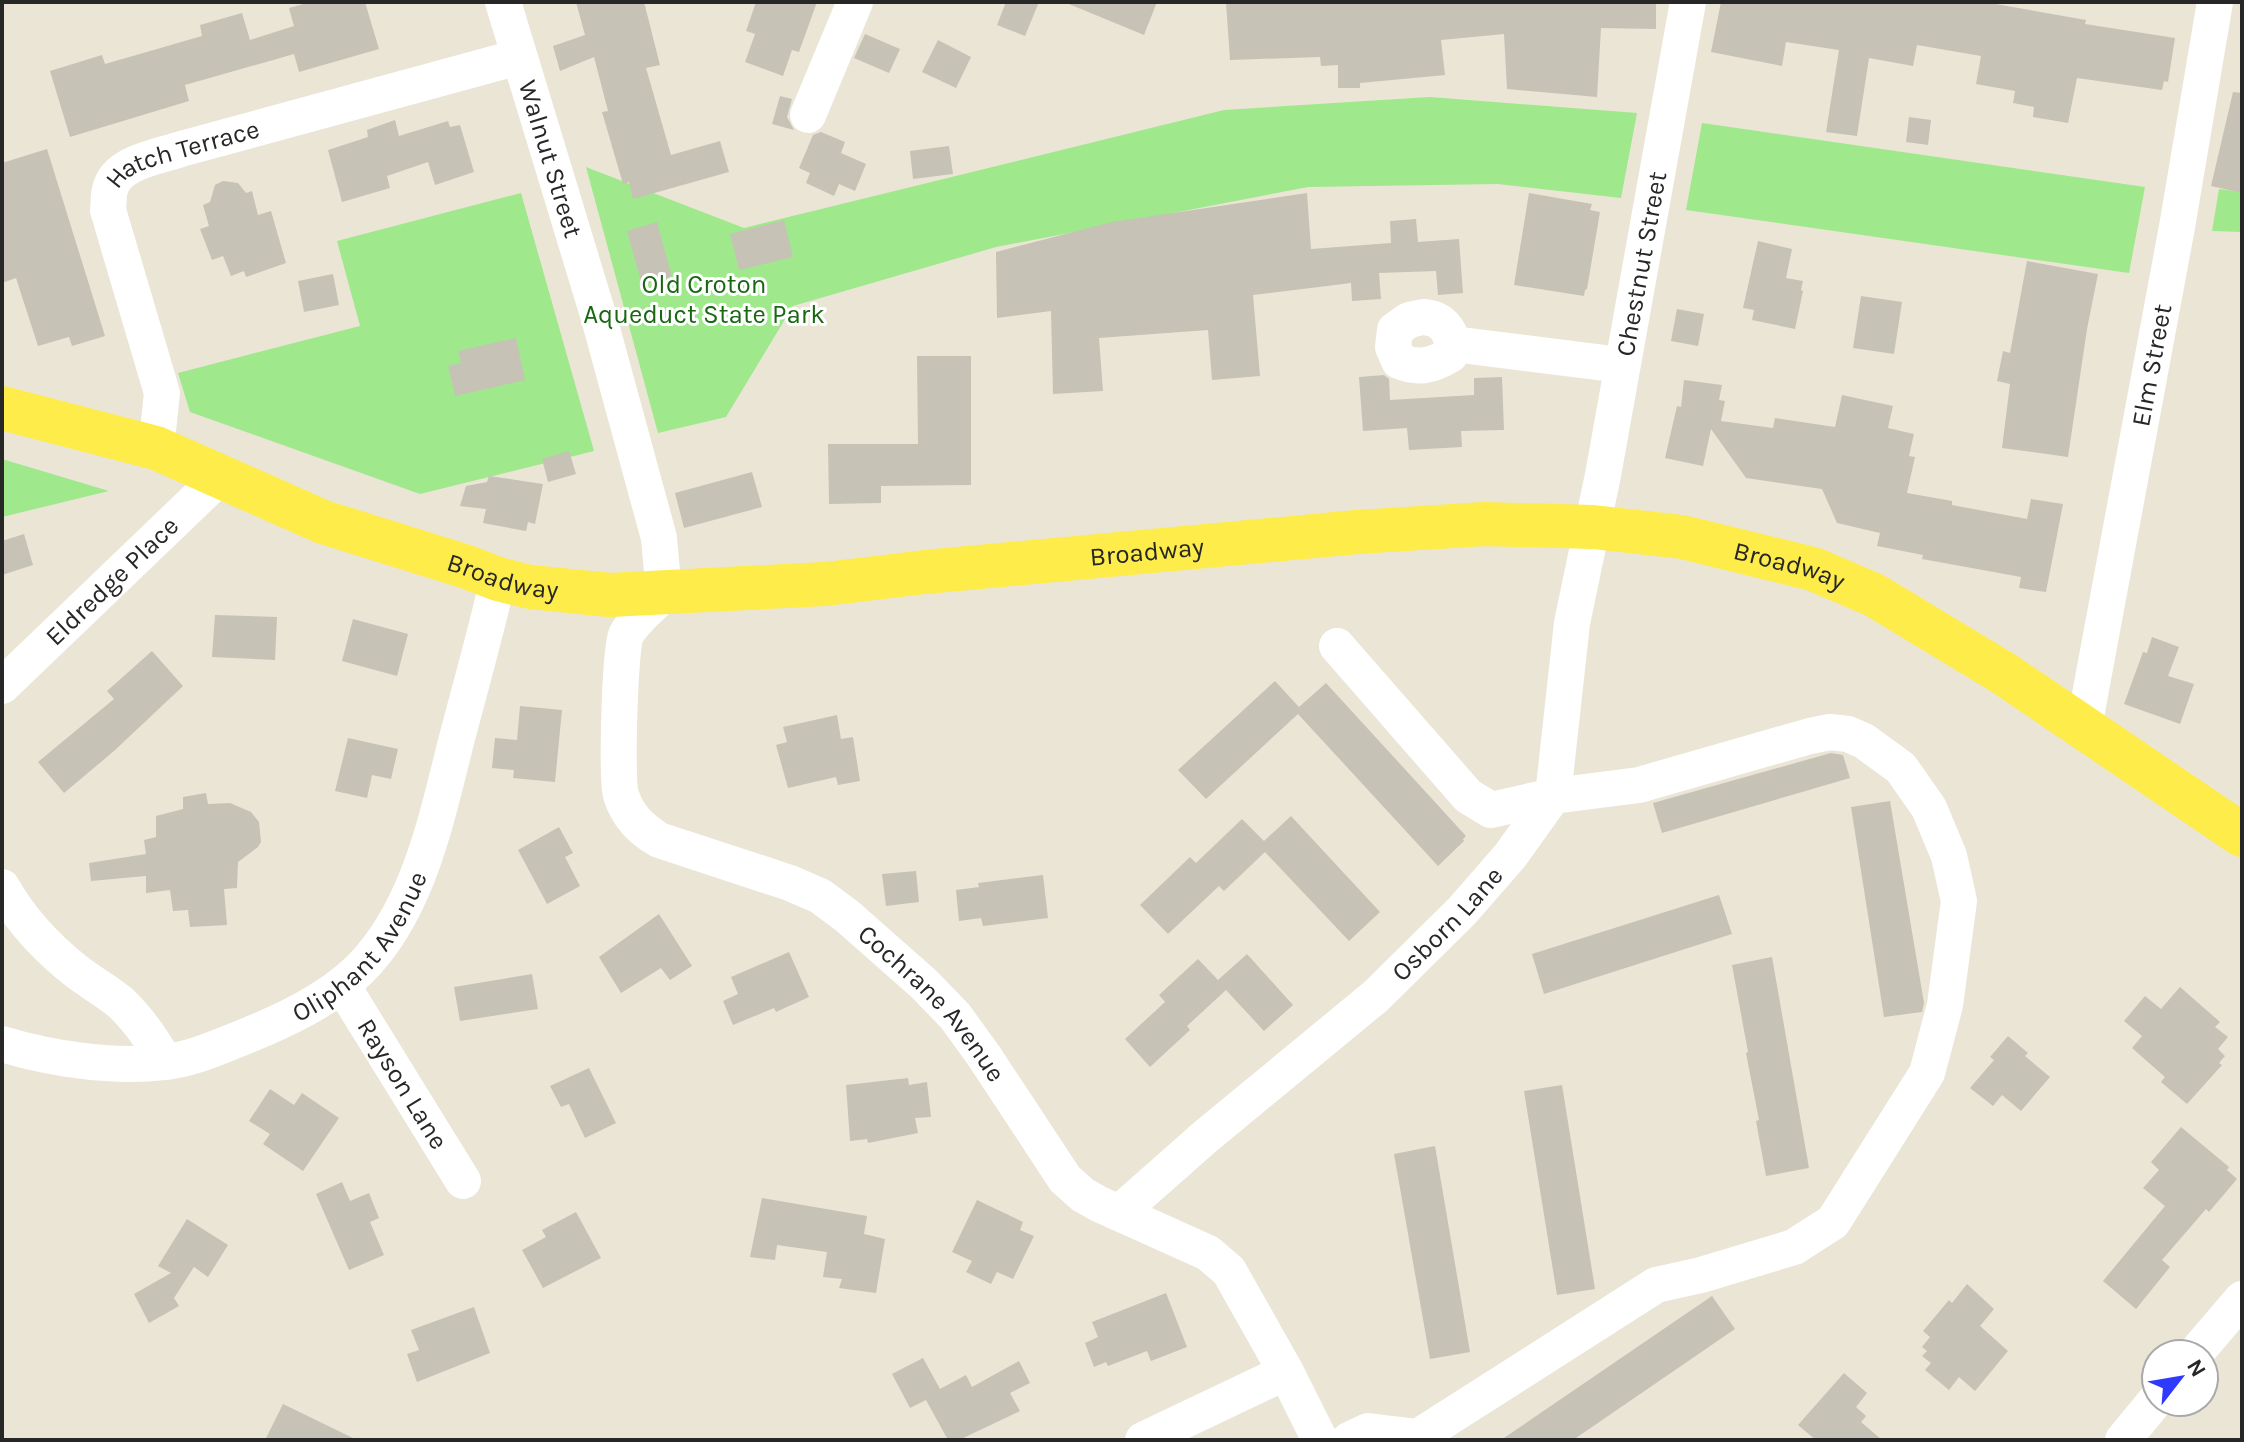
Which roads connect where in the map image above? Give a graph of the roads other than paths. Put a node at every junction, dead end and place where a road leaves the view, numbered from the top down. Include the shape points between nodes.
1 (503, 2) edge
2 (855, 2) edge
3 (1688, 2) edge
4 (2215, 2) edge
5 (2242, 7) edge
6 (519, 57) junction
7 (808, 115) dead end
8 (1453, 344) dead end
9 (1621, 365) junction
10 (2, 408) edge
11 (156, 448) junction
12 (221, 476) junction
13 (1593, 527) junction
14 (498, 579) junction
15 (664, 594) junction
16 (1337, 646) dead end
17 (2, 686) edge
18 (2084, 727) junction
19 (1553, 796) junction
20 (2242, 835) edge
21 (2, 887) edge
22 (342, 985) junction
23 (2, 1044) edge
24 (165, 1062) junction
25 (463, 1181) dead end
26 (1119, 1213) junction
27 (2242, 1299) edge
28 (2209, 1338) edge
29 (1286, 1372) junction
30 (2141, 1418) edge
31 (1143, 1440) edge
32 (1320, 1440) edge
33 (1349, 1440) edge
34 (2123, 1440) edge

1 - 6 street, Walnut Street
2 - 7 street
3 - 9 street, Chestnut Street
4 - 5 street
4 - 18 street, Elm Street
6 - 11 street, Hatch Terrace via 181,149 119,174 110,188 108,210 162,393
6 - 15 street, Walnut Street via 659,538
8 - 9 street
9 - 13 street, Chestnut Street
10 - 11 main road, Broadway
11 - 12 main road, Broadway
12 - 14 main road, Broadway via 323,522
12 - 17 street, Eldredge Place
13 - 15 main road, Broadway via 1484,524 1357,532 825,584
13 - 18 main road, Broadway via 1682,537 1813,569 1874,595 1935,630
13 - 19 street, Osborn Lane via 1572,623
14 - 15 main road, Broadway via 610,595
14 - 22 street, Oliphant Avenue via 435,823 409,894 386,935
15 - 26 street, Cochrane Avenue via 625,636 617,755 620,792 640,829 790,883 847,916 955,1016 1065,1179
16 - 19 street via 1468,796 1491,810
18 - 20 main road, Broadway
19 - 26 street, Osborn Lane via 1462,911 1376,996
19 - 33 street via 1639,785 1830,732 1848,734 1901,768 1929,808 1949,856 1959,901 1945,1005 1927,1073 1833,1222 1794,1247 1656,1285 1418,1437 1368,1431
21 - 24 street via 53,950 120,1002
22 - 24 street, Oliphant Avenue via 257,1032
22 - 25 street, Rayson Lane
23 - 24 street, Oliphant Avenue via 60,1058
26 - 29 street, Cochrane Avenue via 1208,1253 1229,1271
27 - 28 street
29 - 31 street
29 - 32 street, Cochrane Avenue
30 - 34 street

